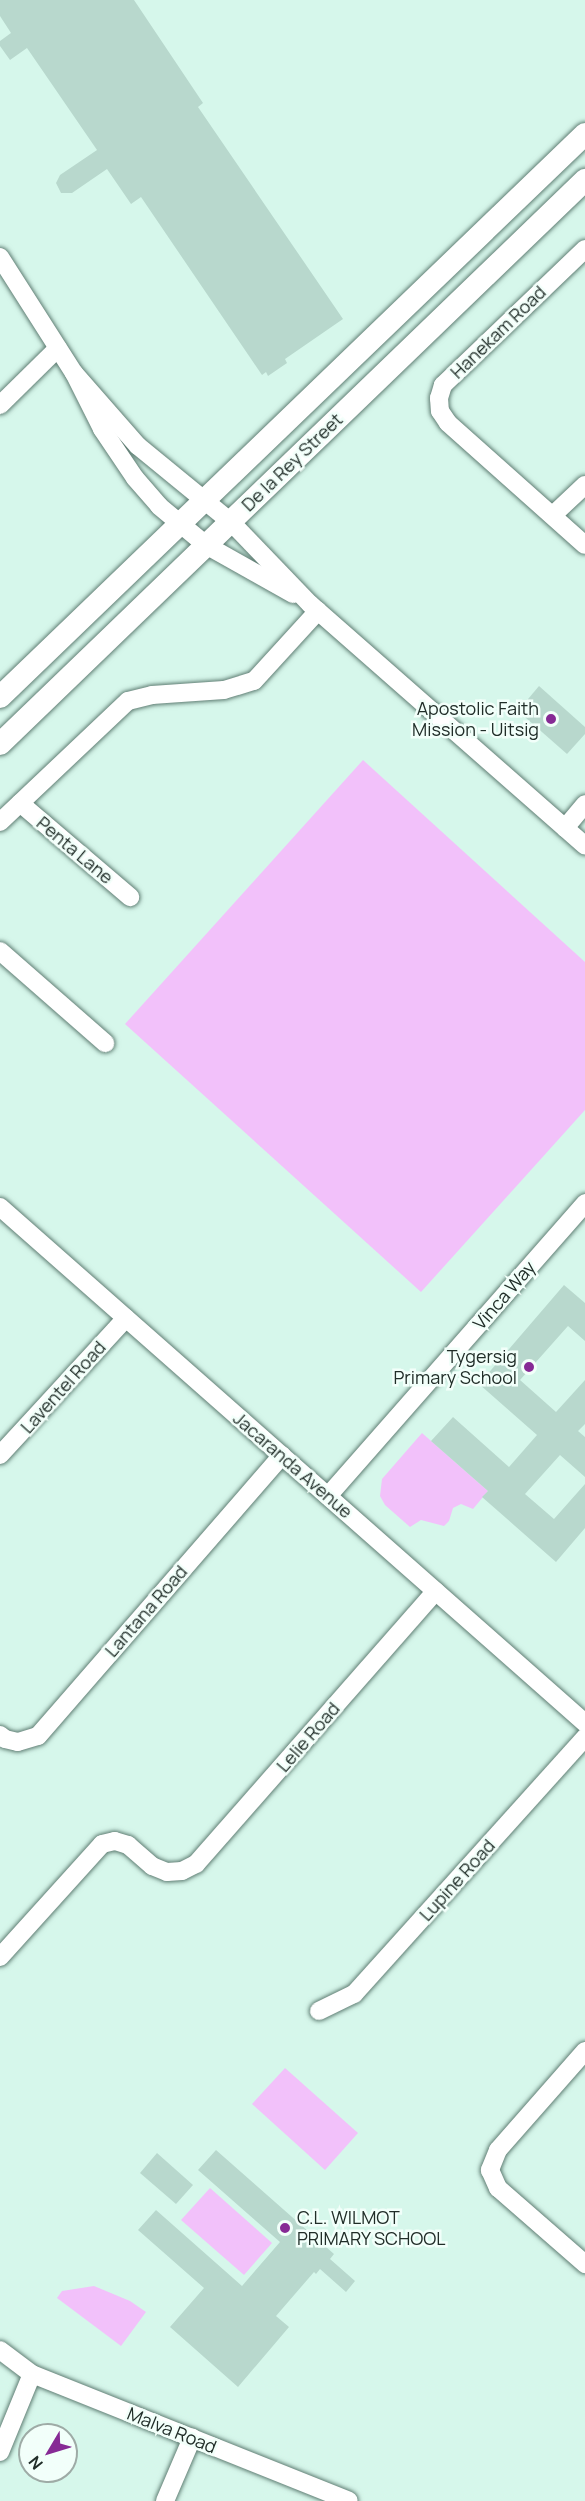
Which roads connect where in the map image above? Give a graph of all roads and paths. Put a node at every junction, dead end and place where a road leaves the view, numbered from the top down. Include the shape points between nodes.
1 (585, 134) edge
2 (585, 180) edge
3 (585, 249) edge
4 (0, 257) edge
5 (58, 348) junction
6 (74, 373) junction
7 (0, 405) edge
8 (585, 485) edge
9 (205, 500) junction
10 (553, 515) junction
11 (231, 522) junction
12 (180, 525) junction
13 (207, 545) junction
14 (585, 545) edge
15 (314, 608) junction
16 (0, 697) edge
17 (0, 744) edge
18 (20, 803) junction
19 (585, 804) edge
20 (0, 822) edge
21 (565, 828) junction
22 (585, 846) edge
23 (130, 897) dead end
24 (0, 951) edge
25 (105, 1043) dead end
26 (585, 1203) edge
27 (3, 1215) edge
28 (126, 1317) junction
29 (0, 1455) edge
30 (282, 1455) junction
31 (328, 1496) junction
32 (436, 1591) junction
33 (585, 1723) edge
34 (0, 1735) edge
35 (585, 1737) edge
36 (2, 1949) edge
37 (319, 2011) dead end
38 (585, 2051) edge
39 (585, 2264) edge
40 (0, 2350) edge
41 (32, 2374) junction
42 (192, 2438) junction
43 (0, 2452) edge
44 (165, 2501) edge
45 (349, 2501) edge

1 - 9 main road, De la Rey Street
2 - 11 main road, De la Rey Street
3 - 10 street, Hanekam Road via 443,385 439,398 440,411 448,423
4 - 5 street
5 - 6 street
5 - 7 street
6 - 9 street via 123,431
6 - 12 street via 102,429 135,478
8 - 10 street
9 - 11 street
9 - 12 main road, De la Rey Street
10 - 14 street, Hanekam Road
11 - 13 main road, De la Rey Street
11 - 15 street
12 - 13 street
12 - 16 main road, De la Rey Street
13 - 15 street
13 - 17 main road, De la Rey Street
15 - 18 street via 254,681 224,690 152,695 128,701
15 - 21 street
18 - 20 street
18 - 23 street, Penta Lane
19 - 21 street
21 - 22 street
24 - 25 street
26 - 31 street, Vinca Way
27 - 28 street, Jacaranda Avenue
28 - 29 street, Laventel Road
28 - 30 street, Jacaranda Avenue
30 - 31 street, Jacaranda Avenue
30 - 34 street, Lantana Road via 38,1736 18,1742
31 - 32 street, Jacaranda Avenue
32 - 33 street, Jacaranda Avenue
32 - 36 street, Lelie Road via 189,1868 174,1873 152,1866 122,1842 102,1844
35 - 37 street, Lupine Road via 354,1994
38 - 39 street via 498,2150 490,2170 498,2188
40 - 41 street, Malva Road
41 - 42 street, Malva Road
41 - 43 street
42 - 44 street
42 - 45 street, Malva Road

